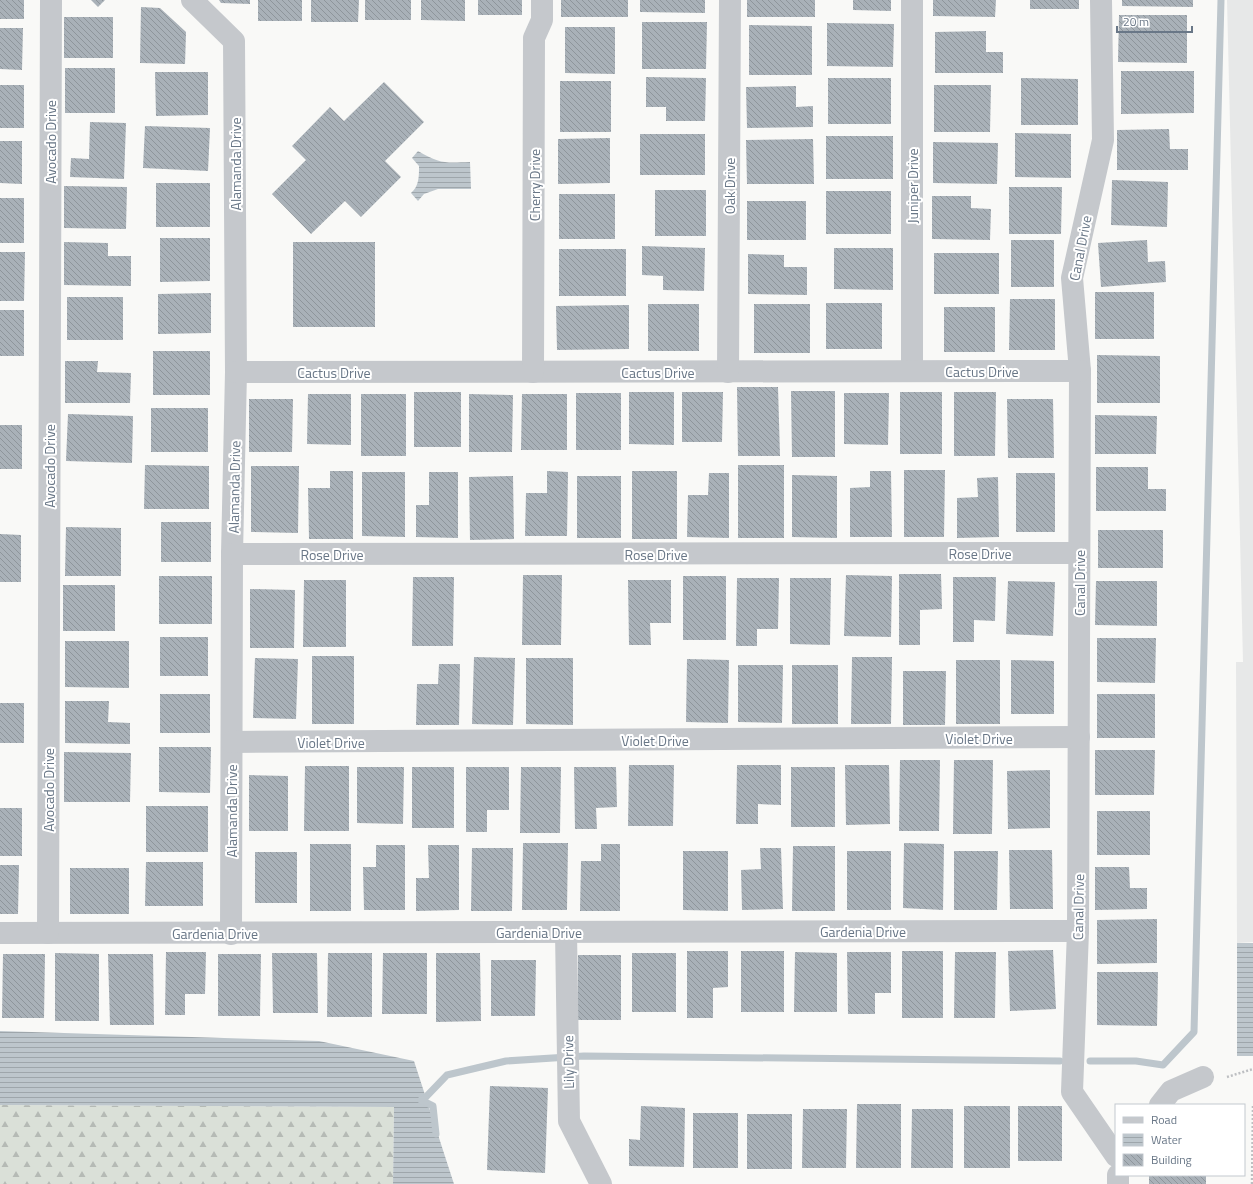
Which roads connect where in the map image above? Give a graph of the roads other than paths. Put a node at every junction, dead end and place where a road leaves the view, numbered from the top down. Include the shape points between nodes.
1 (51, 0) edge
2 (192, 0) edge
3 (542, 0) edge
4 (730, 0) edge
5 (912, 0) edge
6 (1101, 0) edge
7 (912, 371) junction
8 (1080, 371) junction
9 (236, 372) junction
10 (533, 372) junction
11 (728, 372) junction
12 (1079, 553) junction
13 (232, 554) junction
14 (1079, 737) junction
15 (232, 742) junction
16 (1078, 931) junction
17 (566, 932) junction
18 (0, 933) edge
19 (48, 933) junction
20 (231, 934) junction
21 (1203, 1077) dead end
22 (1161, 1104) edge
23 (1115, 1155) edge
24 (601, 1184) edge

1 - 19 street, Avocado Drive
2 - 9 street, Alamanda Drive via 234,41
3 - 10 street, Cherry Drive via 542,20 534,38
4 - 11 street, Oak Drive
5 - 7 street, Juniper Drive
6 - 8 street, Canal Drive via 1103,140 1072,278
7 - 8 street, Cactus Drive
7 - 11 street, Cactus Drive
8 - 12 street, Canal Drive
9 - 10 street, Cactus Drive
9 - 13 street, Alamanda Drive
10 - 11 street, Cactus Drive
12 - 13 street, Rose Drive
12 - 14 street, Canal Drive
13 - 15 street, Alamanda Drive
14 - 15 street, Violet Drive
14 - 16 street, Canal Drive
15 - 20 street, Alamanda Drive
16 - 17 street, Gardenia Drive
16 - 23 street, Canal Drive via 1072,1092
17 - 20 street, Gardenia Drive
17 - 24 street, Lily Drive via 569,1121
18 - 19 street, Gardenia Drive
19 - 20 street, Gardenia Drive
21 - 22 street via 1170,1091

